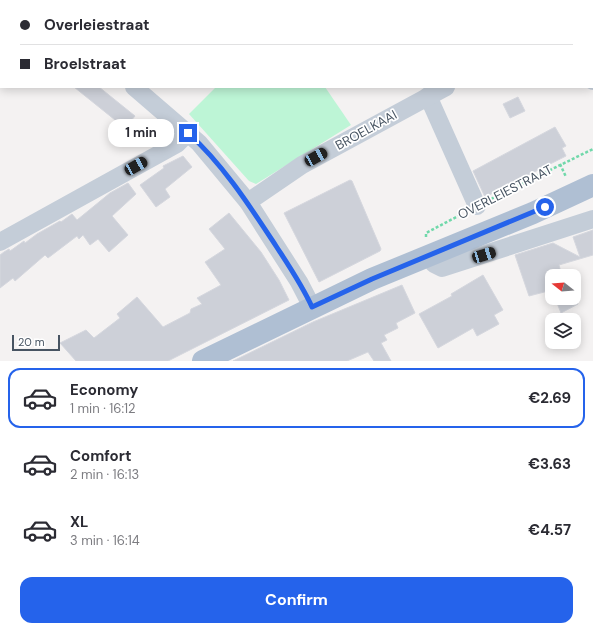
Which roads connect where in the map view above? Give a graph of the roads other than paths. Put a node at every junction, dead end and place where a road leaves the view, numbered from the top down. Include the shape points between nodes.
1 (135, 88) edge
2 (444, 88) edge
3 (428, 96) junction
4 (188, 133) junction
5 (593, 185) edge
6 (248, 202) junction
7 (477, 206) road end
8 (593, 219) edge
9 (0, 242) edge
10 (428, 248) junction
11 (312, 307) junction
12 (203, 361) edge

1 - 4 street
2 - 3 street, BROELKAAI
3 - 6 street, BROELKAAI via 302,165
3 - 7 street
4 - 6 street
4 - 9 street via 177,144
5 - 10 main road, OVERLEIESTRAAT via 533,213
6 - 11 street
8 - 10 street via 442,268 434,264
10 - 11 main road, OVERLEIESTRAAT via 372,279
11 - 12 main road, OVERLEIESTRAAT

